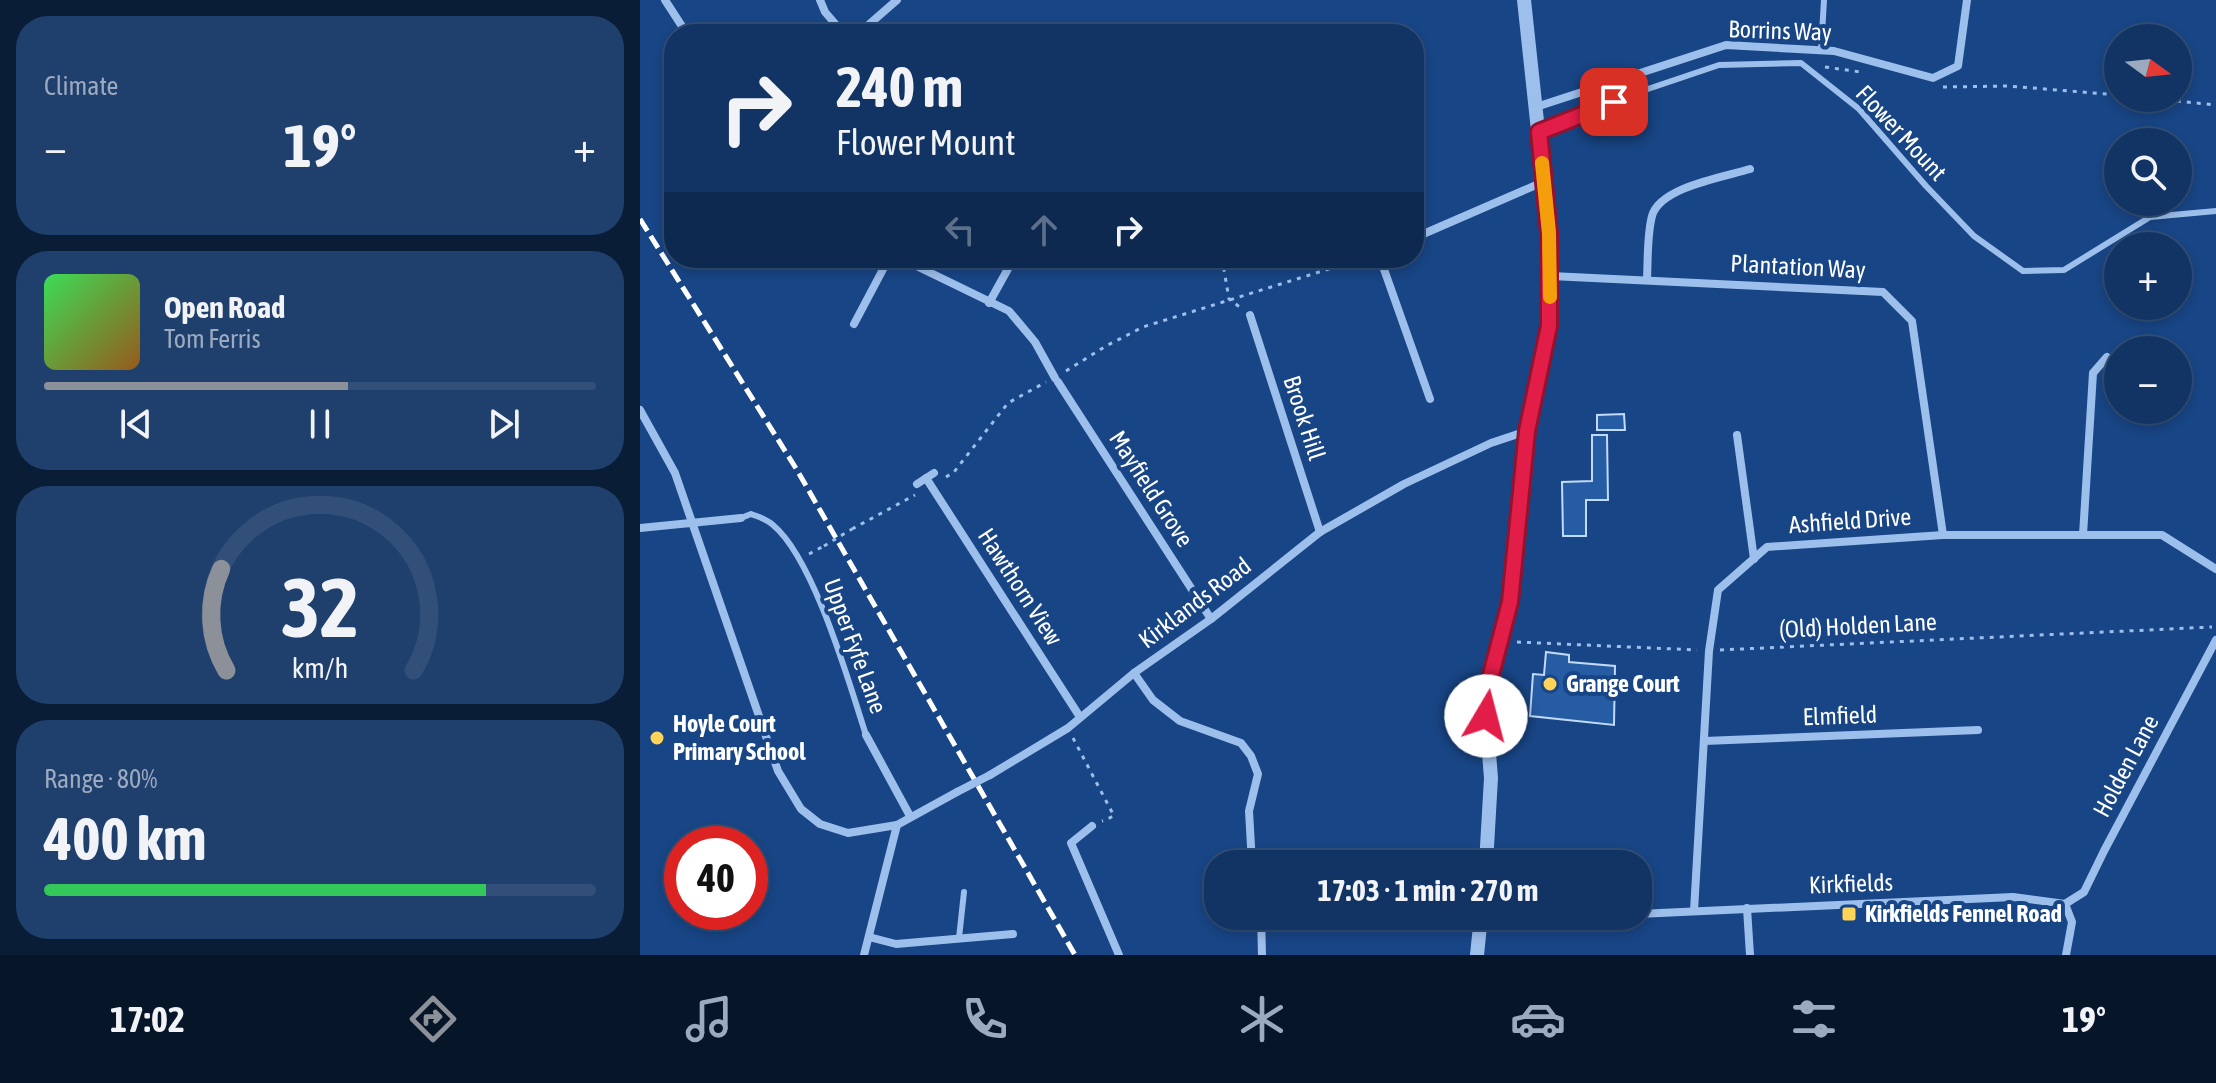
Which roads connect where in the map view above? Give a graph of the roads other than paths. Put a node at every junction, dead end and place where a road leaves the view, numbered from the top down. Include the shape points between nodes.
1 (665, 0) edge
2 (820, 0) edge
3 (897, 0) edge
4 (1524, 0) edge
5 (1824, 0) edge
6 (1967, 0) edge
7 (681, 24) edge
8 (835, 24) edge
9 (869, 24) edge
10 (1821, 51) junction
11 (1536, 107) junction
12 (1539, 132) junction
13 (1750, 169) dead end
14 (1543, 182) junction
15 (2216, 211) edge
16 (1424, 234) edge
17 (884, 268) edge
18 (920, 268) edge
19 (1008, 268) edge
20 (1384, 268) edge
21 (1551, 276) junction
22 (1647, 279) junction
23 (989, 303) junction
24 (1250, 315) dead end
25 (854, 324) dead end
26 (2104, 360) edge
27 (1430, 399) dead end
28 (640, 410) edge
29 (1527, 431) junction
30 (1737, 435) dead end
31 (917, 484) dead end
32 (741, 518) joint
33 (692, 521) junction
34 (640, 528) edge
35 (1320, 532) junction
36 (1943, 535) junction
37 (2083, 535) junction
38 (1754, 559) junction
39 (2216, 569) edge
40 (1211, 619) junction
41 (2216, 640) edge
42 (1134, 673) junction
43 (1080, 717) junction
44 (1978, 730) dead end
45 (866, 735) joint
46 (1704, 741) junction
47 (910, 816) junction
48 (897, 825) junction
49 (1092, 826) road end
50 (1251, 850) edge
51 (1487, 850) edge
52 (964, 892) dead end
53 (2065, 904) junction
54 (1747, 908) junction
55 (1694, 911) junction
56 (1652, 913) edge
57 (1261, 930) edge
58 (1480, 930) edge
59 (1013, 934) dead end
60 (869, 937) junction
61 (959, 938) junction
62 (864, 955) edge
63 (1119, 955) edge
64 (1262, 955) edge
65 (1477, 955) edge
66 (1750, 955) edge
67 (2066, 955) edge

1 - 7 street
2 - 8 street
3 - 9 street
4 - 11 street
5 - 10 lane
6 - 10 street, Borrins Way via 1958,66 1933,78
10 - 11 street, Borrins Way via 1726,45
11 - 12 street
12 - 14 street
12 - 15 lane, Flower Mount via 1719,65 1801,63 1859,109 1974,236 2023,271 2064,270 2150,217
13 - 22 street via 1663,199 1653,214
14 - 16 street
14 - 21 street
17 - 25 street
18 - 23 street, Mayfield Grove
19 - 23 street
20 - 27 street
21 - 22 street, Plantation Way
21 - 29 street via 1549,326
22 - 36 street, Plantation Way via 1883,292 1912,321
23 - 40 street, Mayfield Grove via 1009,311 1035,342
24 - 35 street, Brook Hill
26 - 37 street via 2093,373
28 - 33 street via 675,473
29 - 35 street, Kirklands Road via 1404,484
29 - 51 street via 1510,602 1486,716 1491,778
30 - 38 street
31 - 43 street, Hawthorn View via 931,479
32 - 33 street
32 - 45 lane, Upper Fyfe Lane via 751,514 774,525 799,560
33 - 34 street
33 - 48 street via 778,771 801,809 820,824 848,833
35 - 40 street, Kirklands Road
36 - 37 street, Ashfield Drive
36 - 38 street, Ashfield Drive via 1767,547
37 - 39 street, Ashfield Drive via 2162,535
38 - 46 street, Ashfield Drive via 1718,590
40 - 42 street, Kirklands Road
41 - 53 street, Holden Lane via 2084,892
42 - 43 street, Kirklands Road
42 - 50 street via 1153,700 1180,721 1241,743 1251,756 1258,774 1249,811
43 - 47 street, Kirklands Road, bridge via 990,775
44 - 46 street, Elmfield
45 - 47 street, Upper Fyfe Lane
46 - 55 street, Ashfield Drive
47 - 48 street, Kirklands Road
48 - 60 street
49 - 63 street via 1071,843
52 - 61 lane
53 - 54 street, Kirkfields via 2013,897
53 - 67 street via 2072,922
54 - 55 street, Kirkfields
54 - 66 street
55 - 56 street, Kirkfields
57 - 64 street
58 - 65 street
59 - 61 street
60 - 61 street via 896,944
60 - 62 street

